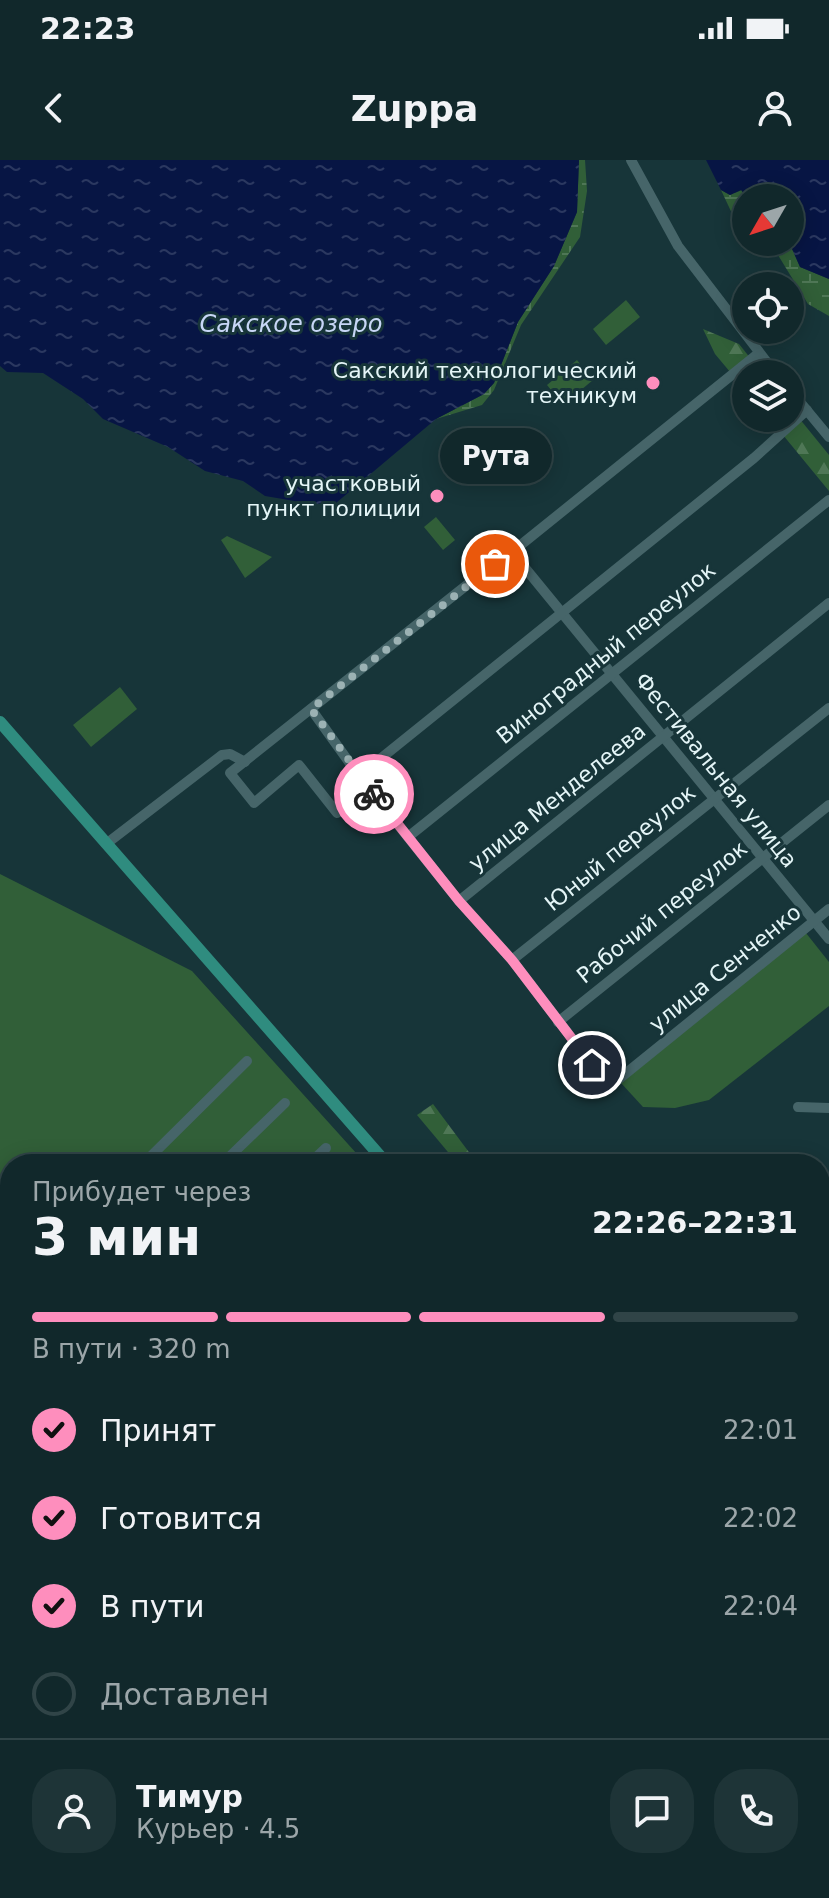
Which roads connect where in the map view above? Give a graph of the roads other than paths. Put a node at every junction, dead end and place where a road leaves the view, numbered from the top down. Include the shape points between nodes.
1 (631, 160) edge
2 (759, 353) junction
3 (765, 360) edge
4 (804, 406) edge
5 (807, 410) junction
6 (829, 437) edge
7 (829, 500) edge
8 (512, 552) junction
9 (829, 603) edge
10 (561, 612) junction
11 (612, 674) junction
12 (829, 708) edge
13 (311, 709) junction
14 (0, 722) edge
15 (663, 737) junction
16 (245, 762) junction
17 (359, 776) junction
18 (369, 788) junction
19 (713, 799) junction
20 (829, 805) edge
21 (408, 837) junction
22 (106, 844) junction
23 (762, 858) junction
24 (459, 901) junction
25 (829, 909) edge
26 (815, 921) junction
27 (829, 939) edge
28 (512, 960) junction
29 (558, 1022) junction
30 (247, 1061) dead end
31 (285, 1103) dead end
32 (798, 1107) dead end
33 (829, 1108) edge
34 (326, 1148) dead end
35 (153, 1154) edge
36 (232, 1154) edge
37 (320, 1154) edge
38 (378, 1154) edge

1 - 2 street via 678,246
2 - 3 street
2 - 8 street
4 - 5 street
5 - 6 street
5 - 10 street
7 - 11 street, Виноградный переулок
8 - 10 street, Фестивальная улица
8 - 13 street
9 - 15 street, улица Менделеева
10 - 11 street, Фестивальная улица
10 - 17 street
11 - 15 street, Фестивальная улица
11 - 21 street, Виноградный переулок
12 - 19 street, Юный переулок
13 - 16 street
13 - 17 street
14 - 22 main road
15 - 19 street, Фестивальная улица
15 - 24 street, улица Менделеева
16 - 18 street via 230,773 254,803 299,765 337,813
16 - 22 street via 222,755
17 - 18 street
18 - 21 street
19 - 23 street, Фестивальная улица
19 - 28 street, Юный переулок
20 - 23 street, Рабочий переулок
21 - 24 street
22 - 38 main road
23 - 26 street, Фестивальная улица
23 - 29 street, Рабочий переулок
24 - 28 street
25 - 26 street, улица Сенченко
26 - 27 street, Фестивальная улица
26 - 29 street, улица Сенченко via 609,1087
28 - 29 street
30 - 35 street
31 - 36 street
32 - 33 street
34 - 37 street

